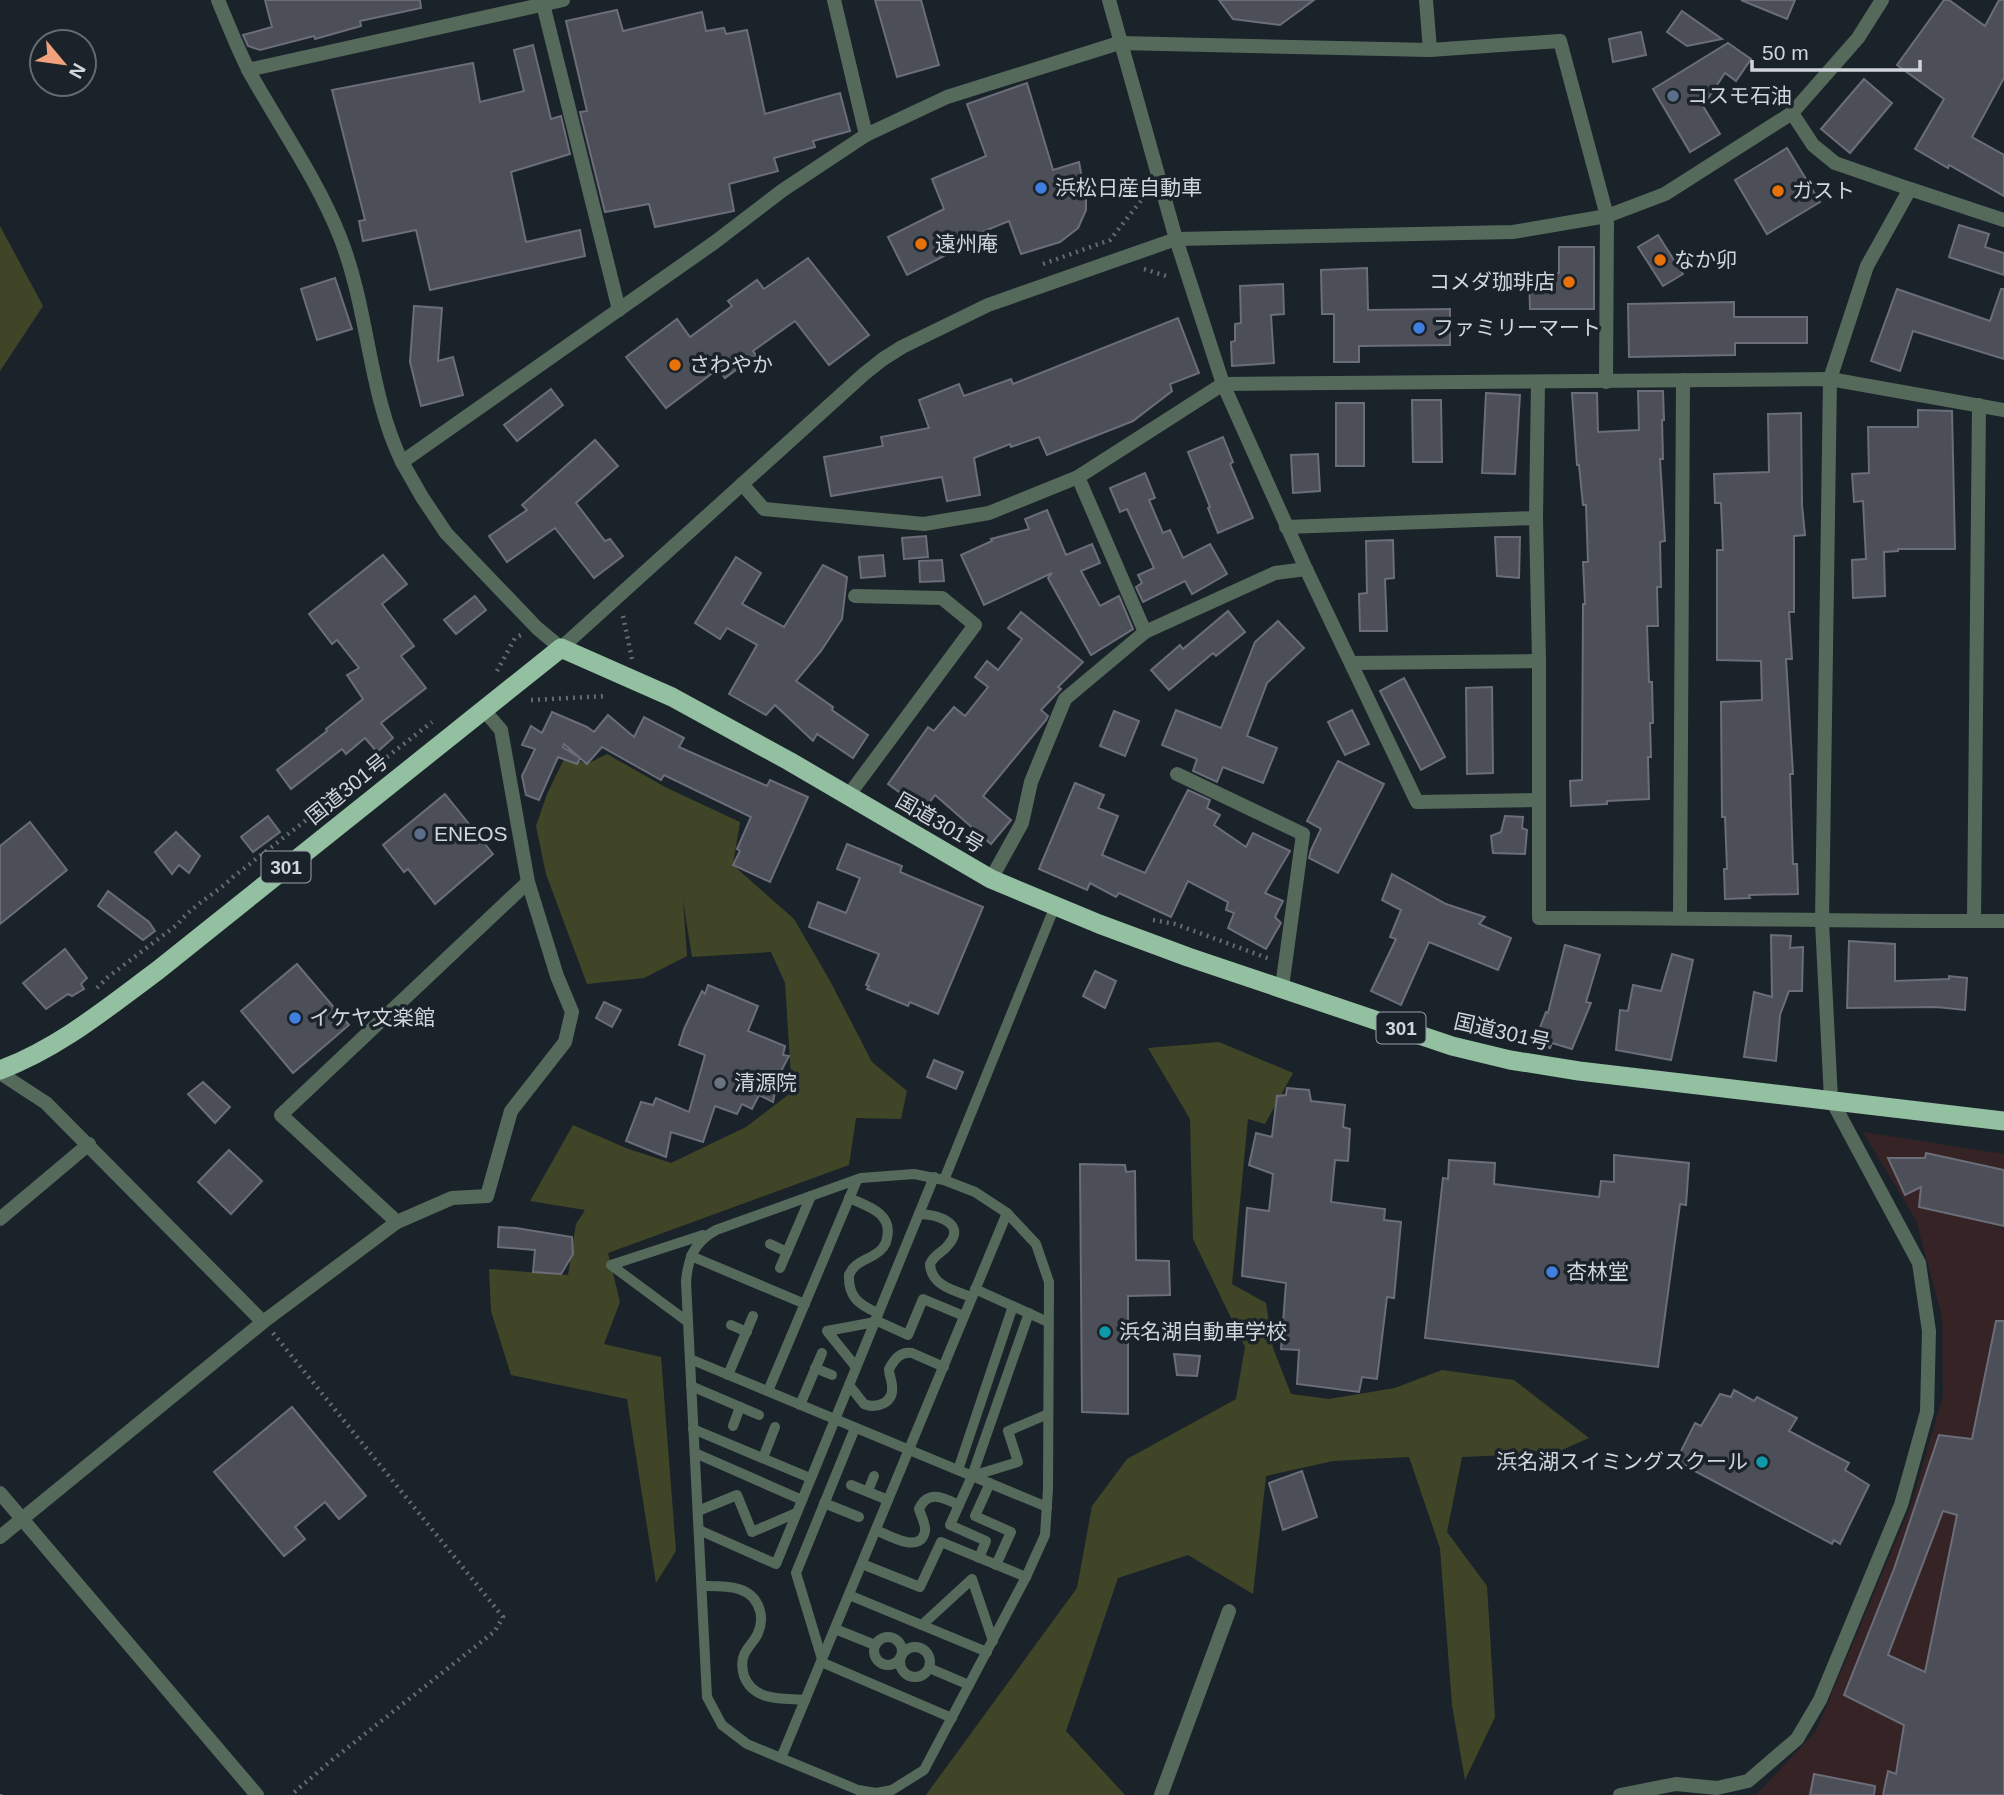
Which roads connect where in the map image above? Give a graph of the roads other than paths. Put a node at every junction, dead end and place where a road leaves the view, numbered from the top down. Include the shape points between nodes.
1 (218, 0) edge
2 (563, 0) edge
3 (834, 0) edge
4 (1109, 0) edge
5 (1426, 0) edge
6 (1882, 0) edge
7 (543, 2) edge
8 (1119, 43) junction
9 (1430, 50) junction
10 (248, 70) junction
11 (1792, 113) junction
12 (866, 135) junction
13 (1910, 189) junction
14 (1606, 216) junction
15 (2004, 220) edge
16 (1176, 239) junction
17 (619, 310) junction
18 (1830, 379) junction
19 (1683, 380) junction
20 (1606, 382) junction
21 (1538, 383) junction
22 (1223, 384) junction
23 (1979, 405) junction
24 (2004, 410) edge
25 (402, 462) junction
26 (1078, 477) junction
27 (742, 484) junction
28 (1536, 518) junction
29 (1286, 527) junction
30 (1306, 569) junction
31 (855, 596) dead end
32 (1145, 632) junction
33 (561, 648) junction
34 (1539, 661) junction
35 (1352, 663) junction
36 (483, 709) junction
37 (1177, 774) dead end
38 (848, 796) junction
39 (1538, 800) junction
40 (991, 878) junction
41 (528, 882) junction
42 (1055, 906) junction
43 (1680, 917) junction
44 (1974, 921) junction
45 (2004, 921) edge
46 (1822, 922) junction
47 (1282, 987) junction
48 (0, 1071) edge
49 (1830, 1099) junction
50 (2004, 1121) edge
51 (89, 1144) junction
52 (939, 1178) junction
53 (857, 1180) junction
54 (811, 1196) junction
55 (849, 1198) junction
56 (1007, 1213) junction
57 (919, 1214) junction
58 (0, 1219) edge
59 (397, 1222) junction
60 (716, 1230) junction
61 (770, 1244) dead end
62 (787, 1252) junction
63 (691, 1256) junction
64 (780, 1268) dead end
65 (974, 1293) junction
66 (805, 1304) junction
67 (1013, 1306) junction
68 (1029, 1313) junction
69 (753, 1316) dead end
70 (964, 1316) junction
71 (876, 1318) junction
72 (263, 1322) junction
73 (688, 1322) junction
74 (1048, 1322) junction
75 (731, 1325) dead end
76 (747, 1332) junction
77 (821, 1353) dead end
78 (690, 1359) junction
79 (856, 1367) junction
80 (944, 1367) junction
81 (815, 1368) junction
82 (728, 1375) junction
83 (832, 1375) dead end
84 (849, 1384) junction
85 (691, 1386) junction
86 (768, 1391) junction
87 (800, 1405) junction
88 (740, 1407) junction
89 (1048, 1414) junction
90 (759, 1415) dead end
91 (835, 1419) junction
92 (733, 1426) dead end
93 (775, 1427) dead end
94 (855, 1428) junction
95 (693, 1429) junction
96 (909, 1450) junction
97 (695, 1453) junction
98 (763, 1458) junction
99 (958, 1470) junction
100 (874, 1476) dead end
101 (972, 1476) junction
102 (810, 1478) junction
103 (990, 1483) junction
104 (851, 1485) dead end
105 (868, 1492) junction
106 (0, 1493) edge
107 (802, 1500) junction
108 (888, 1500) junction
109 (824, 1503) junction
110 (959, 1505) junction
111 (1047, 1507) junction
112 (698, 1511) junction
113 (796, 1513) junction
114 (859, 1517) dead end
115 (23, 1520) junction
116 (699, 1530) junction
117 (876, 1530) junction
118 (0, 1538) edge
119 (979, 1558) junction
120 (776, 1564) junction
121 (862, 1564) junction
122 (996, 1565) junction
123 (796, 1573) junction
124 (1026, 1577) junction
125 (702, 1586) junction
126 (849, 1595) junction
127 (1229, 1611) dead end
128 (922, 1626) junction
129 (835, 1629) junction
130 (993, 1641) junction
131 (874, 1645) junction
132 (987, 1653) junction
133 (901, 1657) junction
134 (821, 1660) junction
135 (929, 1668) junction
136 (969, 1685) junction
137 (805, 1700) junction
138 (952, 1718) junction
139 (781, 1758) junction
140 (257, 1795) edge
141 (1161, 1795) edge
142 (1620, 1795) edge

1 - 10 street
2 - 7 street
3 - 12 street
4 - 8 street
5 - 9 street
6 - 11 street via 1858,38
7 - 10 street
7 - 17 street
8 - 9 street
8 - 12 street via 947,97
8 - 16 street
9 - 14 street via 1560,41
10 - 25 street via 317,188 341,240 361,307 386,425
11 - 13 street via 1813,145 1835,163
11 - 14 street via 1665,194
12 - 17 street
13 - 15 street
13 - 18 street via 1867,265
14 - 16 street via 1513,232
14 - 20 street
16 - 22 street
16 - 27 street via 988,305 902,347 864,374
17 - 25 street
18 - 19 street
18 - 23 street
18 - 46 street
19 - 20 street
19 - 43 street
20 - 21 street
21 - 22 street
21 - 28 street
22 - 26 street
22 - 29 street
23 - 24 street
23 - 44 street
25 - 33 street via 446,533
26 - 27 street via 989,513 924,524 764,509
26 - 32 street
27 - 33 street
28 - 29 street
28 - 34 street
29 - 30 street
30 - 32 street via 1275,573
30 - 35 street
31 - 38 street via 942,598 975,625
32 - 40 street via 1065,699 1031,782 1022,823
33 - 36 highway, 国道301号 / 301
33 - 38 highway, 国道301号 / 301 via 672,697
34 - 35 street
34 - 39 street
35 - 39 street via 1417,802
36 - 41 street via 501,730
36 - 48 highway, 国道301号 / 301 via 113,1004 48,1048
37 - 47 street via 1303,834
38 - 40 highway, 国道301号 / 301
39 - 43 street via 1539,918
40 - 42 highway, 国道301号 / 301
41 - 59 street via 572,1012 565,1042 510,1111 486,1196 452,1198
41 - 59 street via 281,1115
42 - 47 highway, 国道301号 / 301 via 1176,953
42 - 52 lane
43 - 46 street
44 - 45 street
44 - 46 street
46 - 49 street
47 - 49 highway, 国道301号 / 301 via 1452,1046 1510,1060
48 - 51 street via 46,1103
49 - 50 highway, 国道301号 / 301
49 - 142 street via 1919,1264 1929,1331 1927,1412 1901,1505 1820,1700 1797,1739 1748,1781 1717,1788 1676,1784
51 - 58 street
51 - 72 street
52 - 53 lane via 896,1175
52 - 56 lane via 975,1192
52 - 57 lane
53 - 54 lane
53 - 55 lane
54 - 60 lane
54 - 62 lane
55 - 66 lane
55 - 71 lane via 879,1212 887,1223 884,1247 849,1275 854,1298
56 - 65 lane
56 - 74 lane via 1036,1244 1049,1282
57 - 65 lane via 943,1217 951,1226 953,1238 930,1264 934,1279
57 - 71 lane
59 - 72 street
60 - 63 lane via 703,1237
60 - 73 lane via 611,1265
61 - 62 lane
62 - 64 lane
63 - 66 lane
63 - 73 lane via 685,1282
65 - 67 lane
65 - 70 lane
66 - 86 lane
67 - 68 lane
67 - 99 lane
68 - 74 lane
68 - 101 lane
69 - 76 lane
70 - 71 lane via 923,1299 908,1335
70 - 80 lane
71 - 79 lane
71 - 79 lane via 827,1331
72 - 115 street
73 - 78 lane
74 - 89 lane
75 - 76 lane
76 - 82 lane
77 - 81 lane
78 - 82 lane
78 - 85 lane
79 - 84 lane
80 - 84 lane via 912,1353 899,1356 889,1370 890,1396 875,1406 864,1404
80 - 96 lane
81 - 83 lane
81 - 87 lane
82 - 86 lane
84 - 91 lane
85 - 88 lane
85 - 95 lane
86 - 87 lane
87 - 91 lane
88 - 90 lane
88 - 92 lane
89 - 101 lane via 1008,1431 1018,1462
89 - 111 lane
91 - 94 lane
91 - 102 lane
93 - 98 lane
94 - 96 lane
94 - 109 lane
95 - 97 lane
95 - 98 lane
96 - 99 lane
96 - 108 lane
97 - 107 lane
97 - 112 lane
98 - 102 lane
99 - 101 lane
100 - 105 lane
101 - 103 lane
101 - 110 lane
102 - 107 lane
103 - 111 lane
103 - 122 lane via 975,1516 1011,1532
104 - 105 lane
105 - 108 lane
106 - 115 street
107 - 113 lane
108 - 117 lane
109 - 114 lane
109 - 123 lane
110 - 117 lane via 940,1496 923,1500 919,1508 925,1529 915,1542
110 - 119 lane via 950,1525 986,1541
111 - 124 lane via 1045,1535
112 - 113 lane via 737,1495 752,1532
112 - 116 lane
113 - 120 lane
115 - 118 street
115 - 140 street
116 - 120 lane
116 - 125 lane
117 - 121 lane
119 - 121 lane via 941,1542 920,1587
119 - 122 lane
120 - 123 lane
121 - 126 lane
122 - 124 lane
123 - 134 lane
124 - 130 lane
125 - 137 lane via 742,1590 759,1607 760,1630 742,1664 748,1685 766,1697
125 - 139 lane via 707,1697 733,1735
126 - 128 lane
126 - 129 lane
127 - 141 street
128 - 130 lane via 972,1579
128 - 132 lane
129 - 131 lane
129 - 134 lane
130 - 132 lane
131 - 133 lane via 882,1664 891,1665
131 - 133 lane via 881,1638 895,1639
132 - 136 lane
133 - 135 lane via 901,1667 912,1677 922,1676
133 - 135 lane via 908,1649 921,1648 929,1654
134 - 137 lane
134 - 138 lane
135 - 136 lane
136 - 138 lane
137 - 139 lane
138 - 139 lane via 925,1770 892,1790 858,1790

